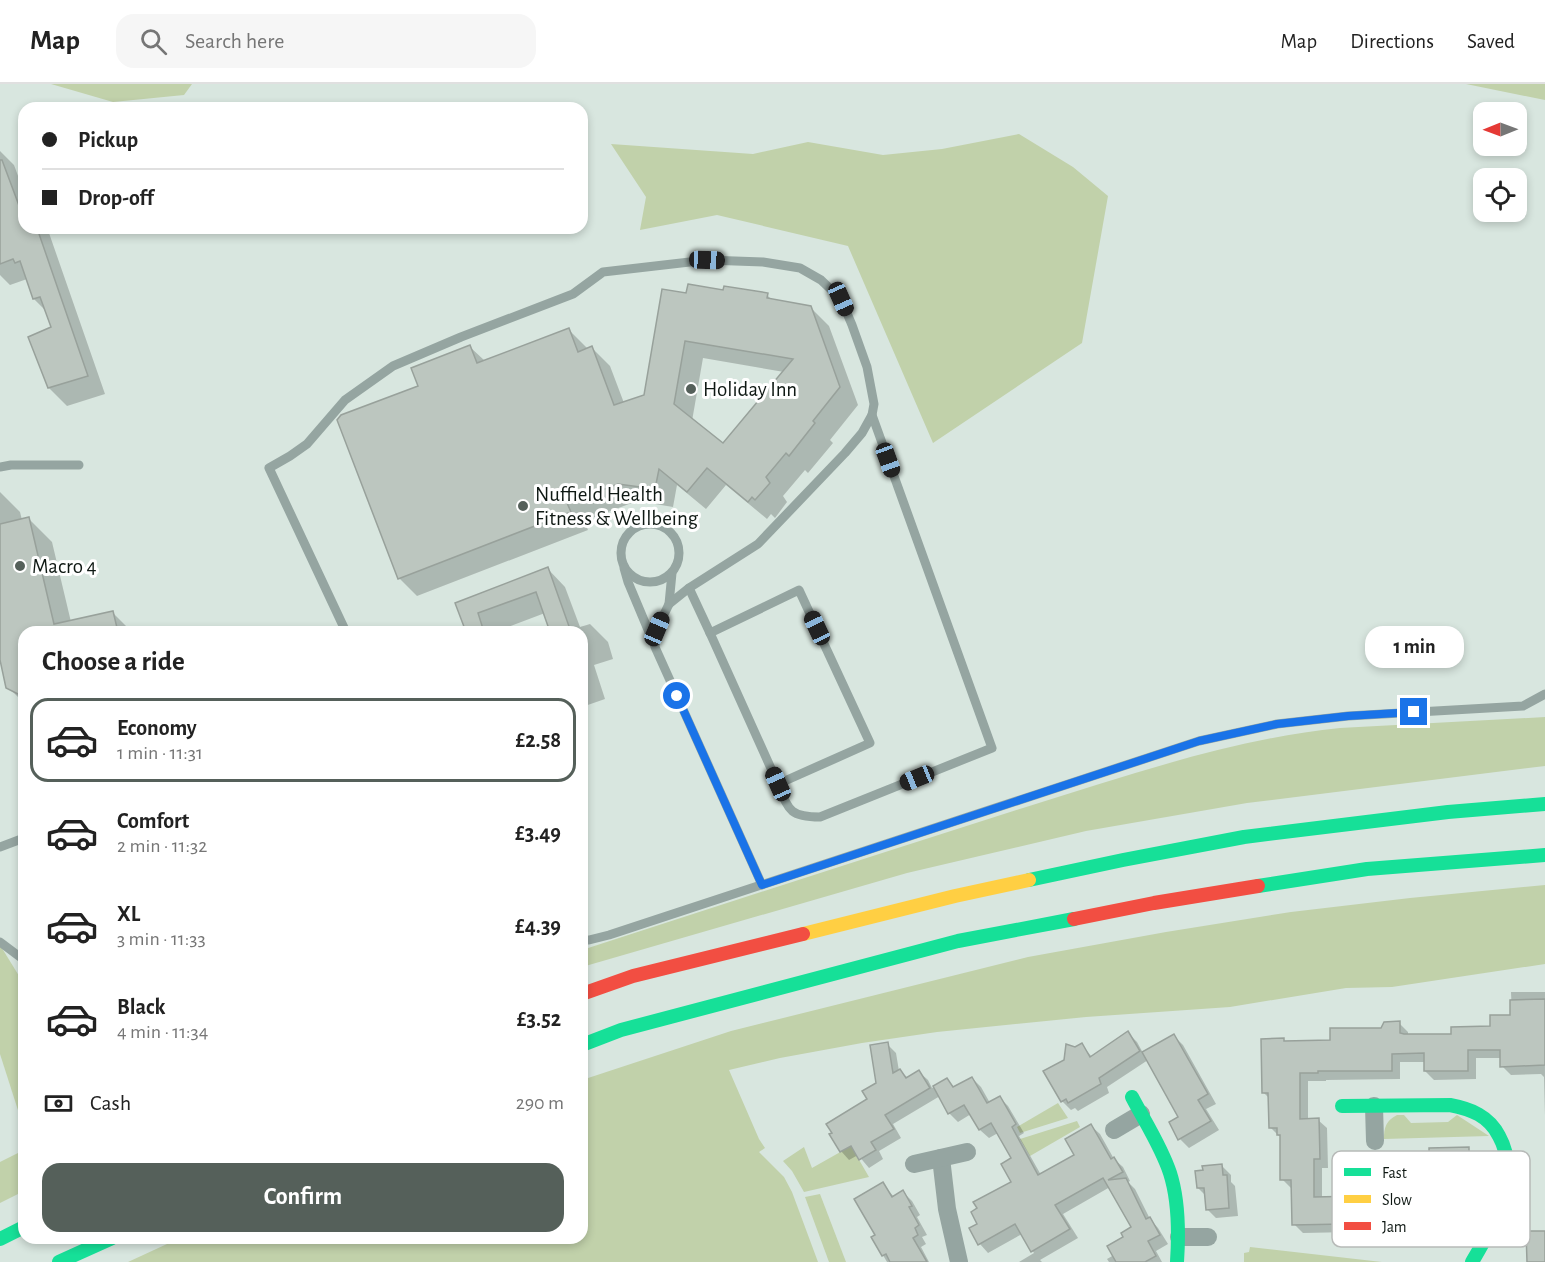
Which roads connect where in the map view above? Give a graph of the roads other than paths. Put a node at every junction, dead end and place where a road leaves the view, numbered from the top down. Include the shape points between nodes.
1 (872, 415) junction
2 (79, 465) dead end
3 (0, 467) edge
4 (623, 563) junction
5 (672, 573) junction
6 (689, 588) junction
7 (669, 604) junction
8 (343, 626) edge
9 (710, 633) junction
10 (655, 646) junction
11 (1545, 694) edge
12 (778, 784) junction
13 (1545, 804) edge
14 (18, 840) edge
15 (0, 847) edge
16 (1545, 855) edge
17 (762, 885) junction
18 (588, 940) edge
19 (0, 942) edge
20 (18, 956) edge
21 (588, 992) edge
22 (588, 1043) edge
23 (1132, 1097) dead end
24 (1342, 1106) dead end
25 (1374, 1106) junction
26 (1141, 1114) junction
27 (1114, 1130) dead end
28 (1375, 1141) dead end
29 (1506, 1151) edge
30 (967, 1152) dead end
31 (941, 1158) junction
32 (914, 1164) dead end
33 (18, 1230) edge
34 (1179, 1237) junction
35 (1208, 1237) dead end
36 (0, 1239) edge
37 (99, 1244) edge
38 (1481, 1247) edge
39 (59, 1262) edge
40 (959, 1262) edge
41 (1177, 1262) edge
42 (1472, 1262) edge

1 - 6 lane via 845,453 758,544
1 - 8 lane via 874,404 867,367 841,299 800,267 707,260 603,272 573,294 393,366 345,400 307,444 269,468
1 - 12 lane via 992,748 820,817 792,813
2 - 3 lane
4 - 5 lane via 628,572 645,581 655,582
4 - 5 lane via 627,536 642,525 652,524 675,537 679,555
4 - 10 lane
5 - 7 lane
6 - 7 lane
6 - 9 lane
7 - 10 lane via 657,629
9 - 12 lane
9 - 12 lane via 799,590 870,743
10 - 17 lane
11 - 17 lane via 1523,706 1348,716 1277,724 1199,741
13 - 21 main road via 1244,837 1123,860 955,896 690,961
14 - 15 lane
16 - 22 main road via 1356,871 1154,903 958,941 621,1030
17 - 18 lane
19 - 20 lane
23 - 26 main road
24 - 25 main road
25 - 28 street
25 - 29 main road via 1442,1104 1473,1111 1489,1121 1502,1138
26 - 27 street
26 - 34 main road via 1171,1175
30 - 31 street
31 - 32 street
31 - 40 street
33 - 36 main road
34 - 35 street
34 - 41 main road
37 - 39 main road
38 - 42 main road

